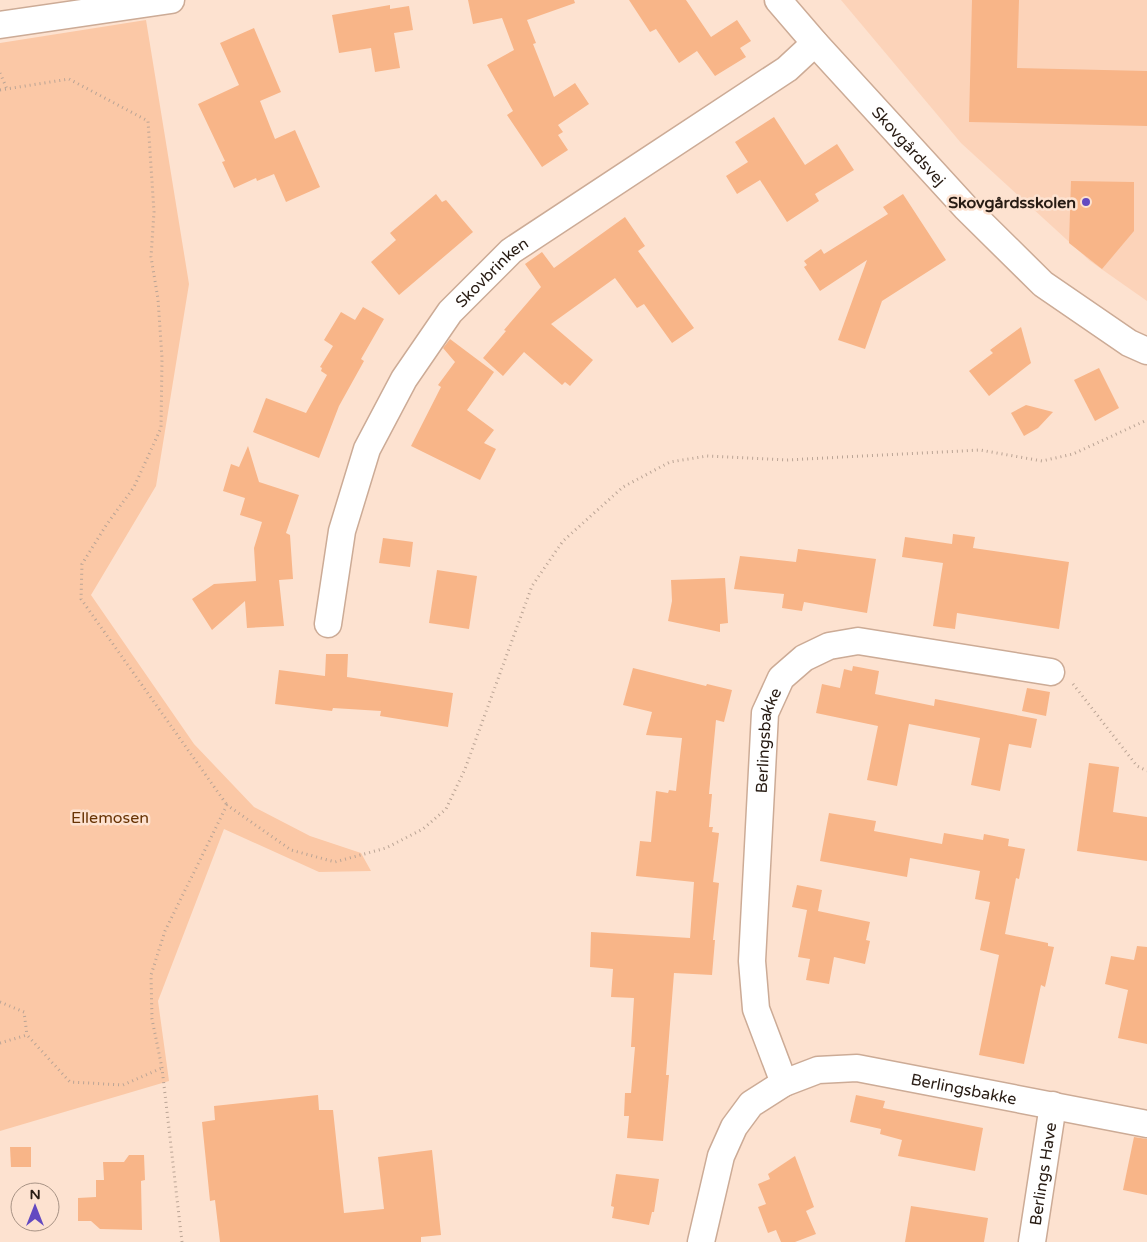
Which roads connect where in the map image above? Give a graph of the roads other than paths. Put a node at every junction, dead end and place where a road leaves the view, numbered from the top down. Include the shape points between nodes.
1 (171, 0) edge
2 (778, 0) edge
3 (0, 26) edge
4 (815, 43) junction
5 (1147, 351) edge
6 (328, 624) dead end
7 (1051, 672) road end
8 (784, 1083) junction
9 (1053, 1105) junction
10 (1147, 1124) edge
11 (701, 1242) edge
12 (1032, 1242) edge

1 - 3 street
2 - 4 street, Skovgårdsvej
4 - 5 street, Skovgårdsvej via 966,208 1043,284 1129,343
4 - 6 street, Skovbrinken via 787,69 511,251 450,312 404,379 367,449 342,531
7 - 8 street, Berlingsbakke via 858,641 829,646 804,658 780,678 765,713 752,961 756,1009
8 - 9 street, Berlingsbakke via 818,1070 857,1068
8 - 11 street, Berlingsbakke via 752,1104 734,1127 721,1156
9 - 10 street, Berlingsbakke
9 - 12 street, Berlings Have

